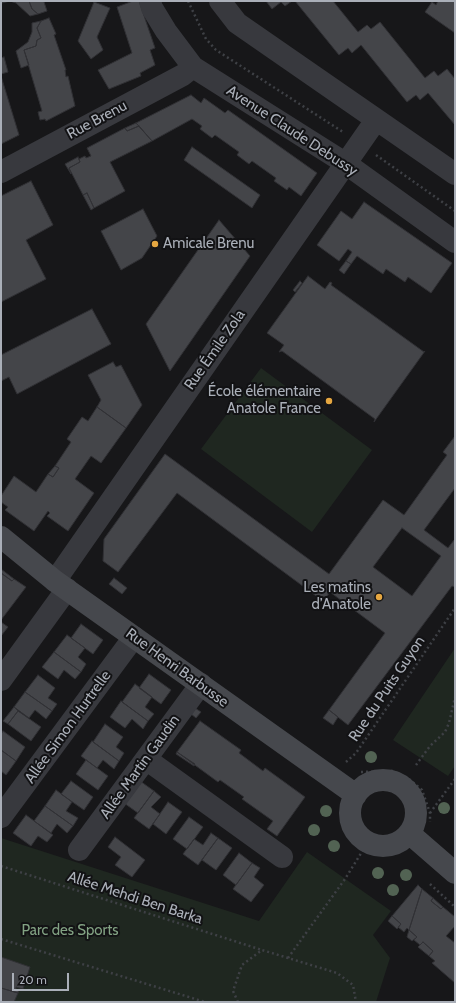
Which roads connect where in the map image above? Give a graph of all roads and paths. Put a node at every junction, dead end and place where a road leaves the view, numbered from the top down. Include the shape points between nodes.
1 (150, 1) edge
2 (188, 1) edge
3 (220, 1) edge
4 (193, 67) junction
5 (376, 120) junction
6 (345, 134) dead end
7 (374, 154) dead end
8 (345, 163) junction
9 (1, 172) edge
10 (455, 174) edge
11 (455, 211) edge
12 (455, 242) edge
13 (1, 537) edge
14 (61, 585) junction
15 (455, 608) edge
16 (134, 637) junction
17 (1, 680) edge
18 (201, 684) junction
19 (455, 697) edge
20 (146, 759) junction
21 (416, 765) dead end
22 (455, 778) edge
23 (333, 779) junction
24 (356, 795) junction
25 (430, 813) dead end
26 (1, 817) edge
27 (409, 833) junction
28 (368, 842) junction
29 (79, 850) dead end
30 (282, 857) dead end
31 (1, 866) edge
32 (455, 873) edge
33 (430, 884) dead end
34 (455, 907) edge
35 (1, 939) edge
36 (262, 950) junction
37 (288, 958) junction
38 (205, 1002) edge
39 (238, 1002) edge
40 (356, 1002) edge

1 - 4 street, Avenue Claude Debussy via 166,31
2 - 6 path via 206,39 216,50
3 - 5 street via 236,23
4 - 8 street, Avenue Claude Debussy
4 - 9 street, Rue Brenu via 183,75
5 - 8 street, Rue Émile Zola
5 - 10 street
7 - 11 path
8 - 12 street, Avenue Claude Debussy
8 - 14 street, Rue Émile Zola
13 - 14 street, Rue Henri Barbusse
14 - 16 street, Rue Henri Barbusse
14 - 17 street, Rue Émile Zola
15 - 23 path, Rue du Puits Guyon via 356,753
16 - 18 street, Rue Henri Barbusse
16 - 26 street, Allée Simon Hurtrelle
18 - 20 street, Allée Martin Gaudin
18 - 23 street, Rue Henri Barbusse
19 - 21 path via 445,732 430,746
20 - 29 street, Allée Martin Gaudin
20 - 30 street
22 - 25 path
23 - 24 street, Rue Henri Barbusse
24 - 27 street via 372,782 382,780 402,786 415,808 414,824
24 - 28 street via 351,805 350,816 359,836
27 - 28 street via 399,842 386,846 376,846
27 - 32 street
28 - 37 path via 345,879
31 - 36 path, Allée Mehdi Ben Barka
33 - 34 path
35 - 38 path
36 - 37 path, Allée Mehdi Ben Barka
36 - 39 path via 242,965 234,991
37 - 40 path, Allée Mehdi Ben Barka via 338,973 353,985

